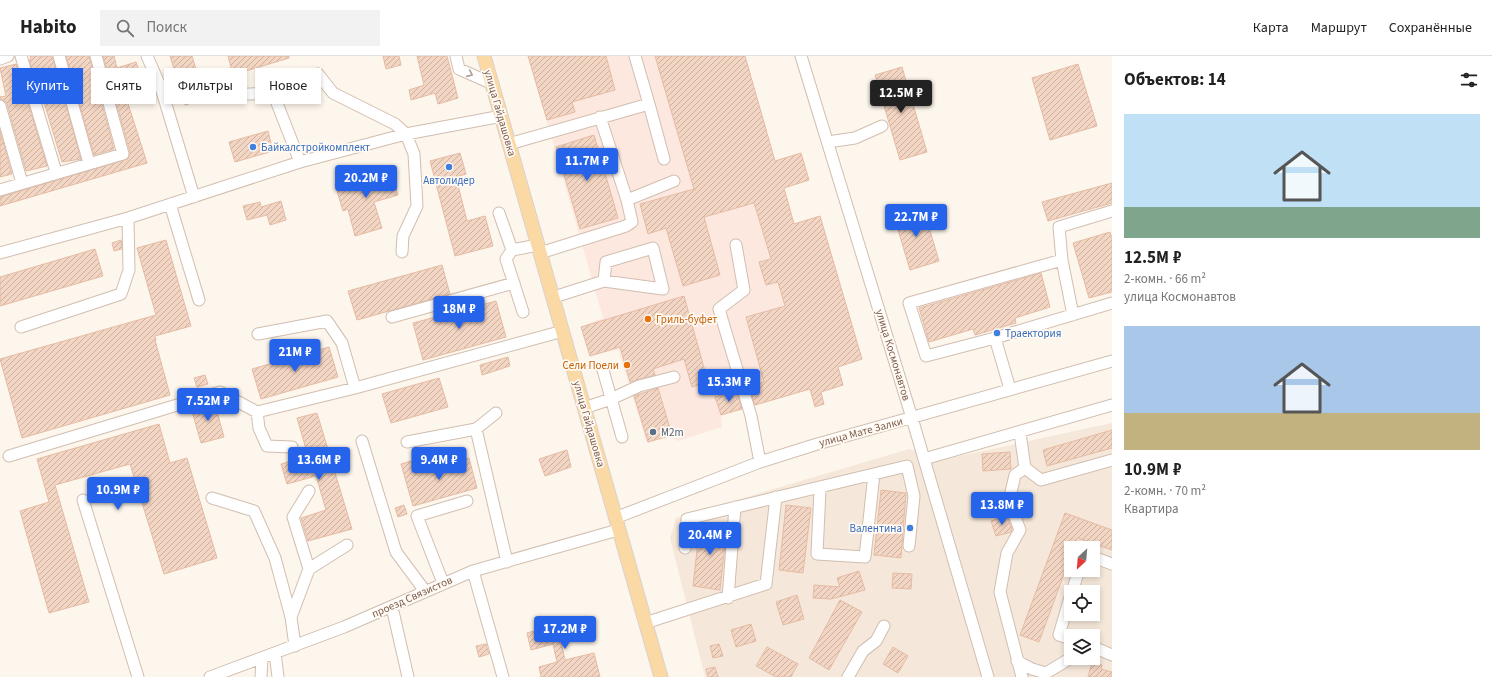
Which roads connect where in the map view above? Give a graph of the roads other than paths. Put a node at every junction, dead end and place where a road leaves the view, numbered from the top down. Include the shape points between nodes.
1 (8, 56) edge
2 (21, 56) edge
3 (59, 56) edge
4 (96, 56) edge
5 (147, 56) edge
6 (456, 56) edge
7 (484, 56) edge
8 (634, 56) edge
9 (801, 56) edge
10 (0, 58) edge
11 (321, 78) edge
12 (493, 84) junction
13 (247, 94) edge
14 (649, 104) junction
15 (0, 106) edge
16 (502, 116) junction
17 (600, 117) junction
18 (882, 126) dead end
19 (406, 134) junction
20 (828, 142) junction
21 (509, 144) junction
22 (664, 159) dead end
23 (300, 162) junction
24 (89, 163) junction
25 (56, 172) junction
26 (674, 181) dead end
27 (22, 183) junction
28 (0, 190) edge
29 (194, 197) junction
30 (627, 200) junction
31 (170, 204) junction
32 (1112, 211) edge
33 (499, 214) dead end
34 (128, 218) junction
35 (736, 245) dead end
36 (539, 249) junction
37 (512, 250) junction
38 (402, 252) dead end
39 (0, 253) edge
40 (1062, 260) junction
41 (604, 281) junction
42 (514, 283) junction
43 (554, 297) junction
44 (199, 300) dead end
45 (1112, 304) edge
46 (523, 312) dead end
47 (1073, 315) junction
48 (392, 317) dead end
49 (22, 327) dead end
50 (563, 331) junction
51 (258, 334) dead end
52 (995, 338) junction
53 (1112, 361) edge
54 (603, 370) dead end
55 (674, 377) dead end
56 (355, 388) junction
57 (1010, 389) junction
58 (612, 399) junction
59 (1112, 405) edge
60 (584, 408) junction
61 (257, 412) junction
62 (496, 413) dead end
63 (912, 418) junction
64 (476, 429) junction
65 (1020, 433) junction
66 (622, 438) dead end
67 (362, 441) dead end
68 (407, 442) dead end
69 (292, 447) dead end
70 (9, 456) dead end
71 (924, 459) junction
72 (1112, 460) edge
73 (760, 462) junction
74 (1025, 468) junction
75 (874, 474) junction
76 (820, 489) junction
77 (309, 491) dead end
78 (776, 497) junction
79 (212, 498) dead end
80 (83, 500) dead end
81 (467, 501) dead end
82 (735, 507) junction
83 (617, 524) junction
84 (347, 545) dead end
85 (909, 546) dead end
86 (684, 548) dead end
87 (1100, 560) edge
88 (507, 562) junction
89 (1112, 564) edge
90 (309, 569) junction
91 (473, 571) junction
92 (443, 583) junction
93 (425, 591) junction
94 (728, 598) junction
95 (392, 607) junction
96 (291, 617) junction
97 (1064, 618) edge
98 (645, 623) junction
99 (884, 626) dead end
100 (1064, 637) edge
101 (295, 646) junction
102 (1100, 650) edge
103 (275, 653) junction
104 (1112, 655) edge
105 (262, 658) junction
106 (1017, 661) junction
107 (1064, 662) edge
108 (138, 677) edge
109 (210, 677) edge
110 (261, 677) edge
111 (278, 677) edge
112 (408, 677) edge
113 (503, 677) edge
114 (661, 677) edge
115 (848, 677) edge
116 (988, 677) edge
117 (1022, 677) edge

1 - 10 street
2 - 25 street
3 - 24 street
4 - 24 street via 123,154
5 - 29 street via 161,88
6 -> 12 street via 459,69
7 - 12 main road, улица Гайдашовка
8 - 14 street
9 - 20 street, улица Космонавтов
11 - 19 street via 334,93 395,124
12 - 16 main road, улица Гайдашовка
13 - 23 street via 273,93
14 - 17 street
14 - 22 street
15 - 27 street
16 - 19 street
16 - 21 main road, улица Гайдашовка
17 - 21 street
17 - 30 street
18 - 20 street via 855,138
19 - 23 street
19 - 38 street via 414,154 417,206 404,236
20 - 63 street, улица Космонавтов
21 - 36 main road, улица Гайдашовка
23 - 29 street
24 - 25 street
25 - 27 street
26 - 30 street
27 - 28 street
29 - 31 street
30 - 36 street via 632,222 626,226
31 - 34 street
31 - 44 street
32 - 40 street via 1060,226
33 - 37 street
34 - 39 street
34 - 49 street via 129,270 122,294
35 - 73 street via 744,290 719,309 751,416
36 - 37 street
36 - 43 main road, улица Гайдашовка
37 - 42 street via 506,259
40 - 47 street
40 - 52 street via 909,303 926,356
41 - 41 street via 618,283 663,289 653,248 606,262
41 - 43 street
42 - 46 street
42 - 48 street
43 - 50 main road, улица Гайдашовка
45 - 47 street
47 - 52 street
50 - 56 street
50 - 60 main road, улица Гайдашовка
51 - 56 street via 327,321 342,343
52 - 57 street
53 - 57 street, улица Мате Залки
54 - 58 street
55 - 58 street via 639,386
56 - 61 street
57 - 63 street, улица Мате Залки
58 - 60 street
58 - 66 street
59 - 65 street
60 - 83 main road, улица Гайдашовка
61 - 69 street via 259,428 267,446
61 - 70 street via 220,392
62 - 64 street
63 - 71 street, улица Космонавтов
63 - 73 street, улица Мате Залки
64 - 68 street
64 - 88 street
65 - 71 street
65 - 74 street
67 - 93 street via 396,552
71 - 116 street, улица Космонавтов
72 - 74 street via 1041,480
73 - 83 street, улица Мате Залки
74 - 106 street via 1015,475 1010,501 1020,530 1007,553 1000,592
75 - 76 street
75 - 76 street via 865,557 816,554
75 - 85 street via 907,466 914,496
76 - 78 street
77 - 90 street via 293,517
78 - 82 street
78 - 94 street via 766,584
79 - 96 street via 254,511 275,558
80 - 108 street
81 - 92 street via 418,516
82 - 86 street via 687,519
82 - 94 street
83 - 88 street, проезд Связистов
83 - 98 main road, улица Гайдашовка
84 - 90 street
87 - 89 street
88 - 91 street, проезд Связистов
90 - 96 street
91 - 92 street, проезд Связистов
91 - 113 street
92 - 93 street, проезд Связистов
93 - 95 street, проезд Связистов
94 - 98 street
95 - 101 street, проезд Связистов
95 - 112 street
96 - 101 street
97 - 100 street via 1059,635
98 - 114 main road, улица Гайдашовка
99 - 115 street via 876,641 863,652
101 - 103 street, проезд Связистов
102 - 104 street
103 - 105 street, проезд Связистов
103 - 111 street
105 - 109 street, проезд Связистов
105 - 110 street
106 - 107 street via 1046,673
106 - 117 street

